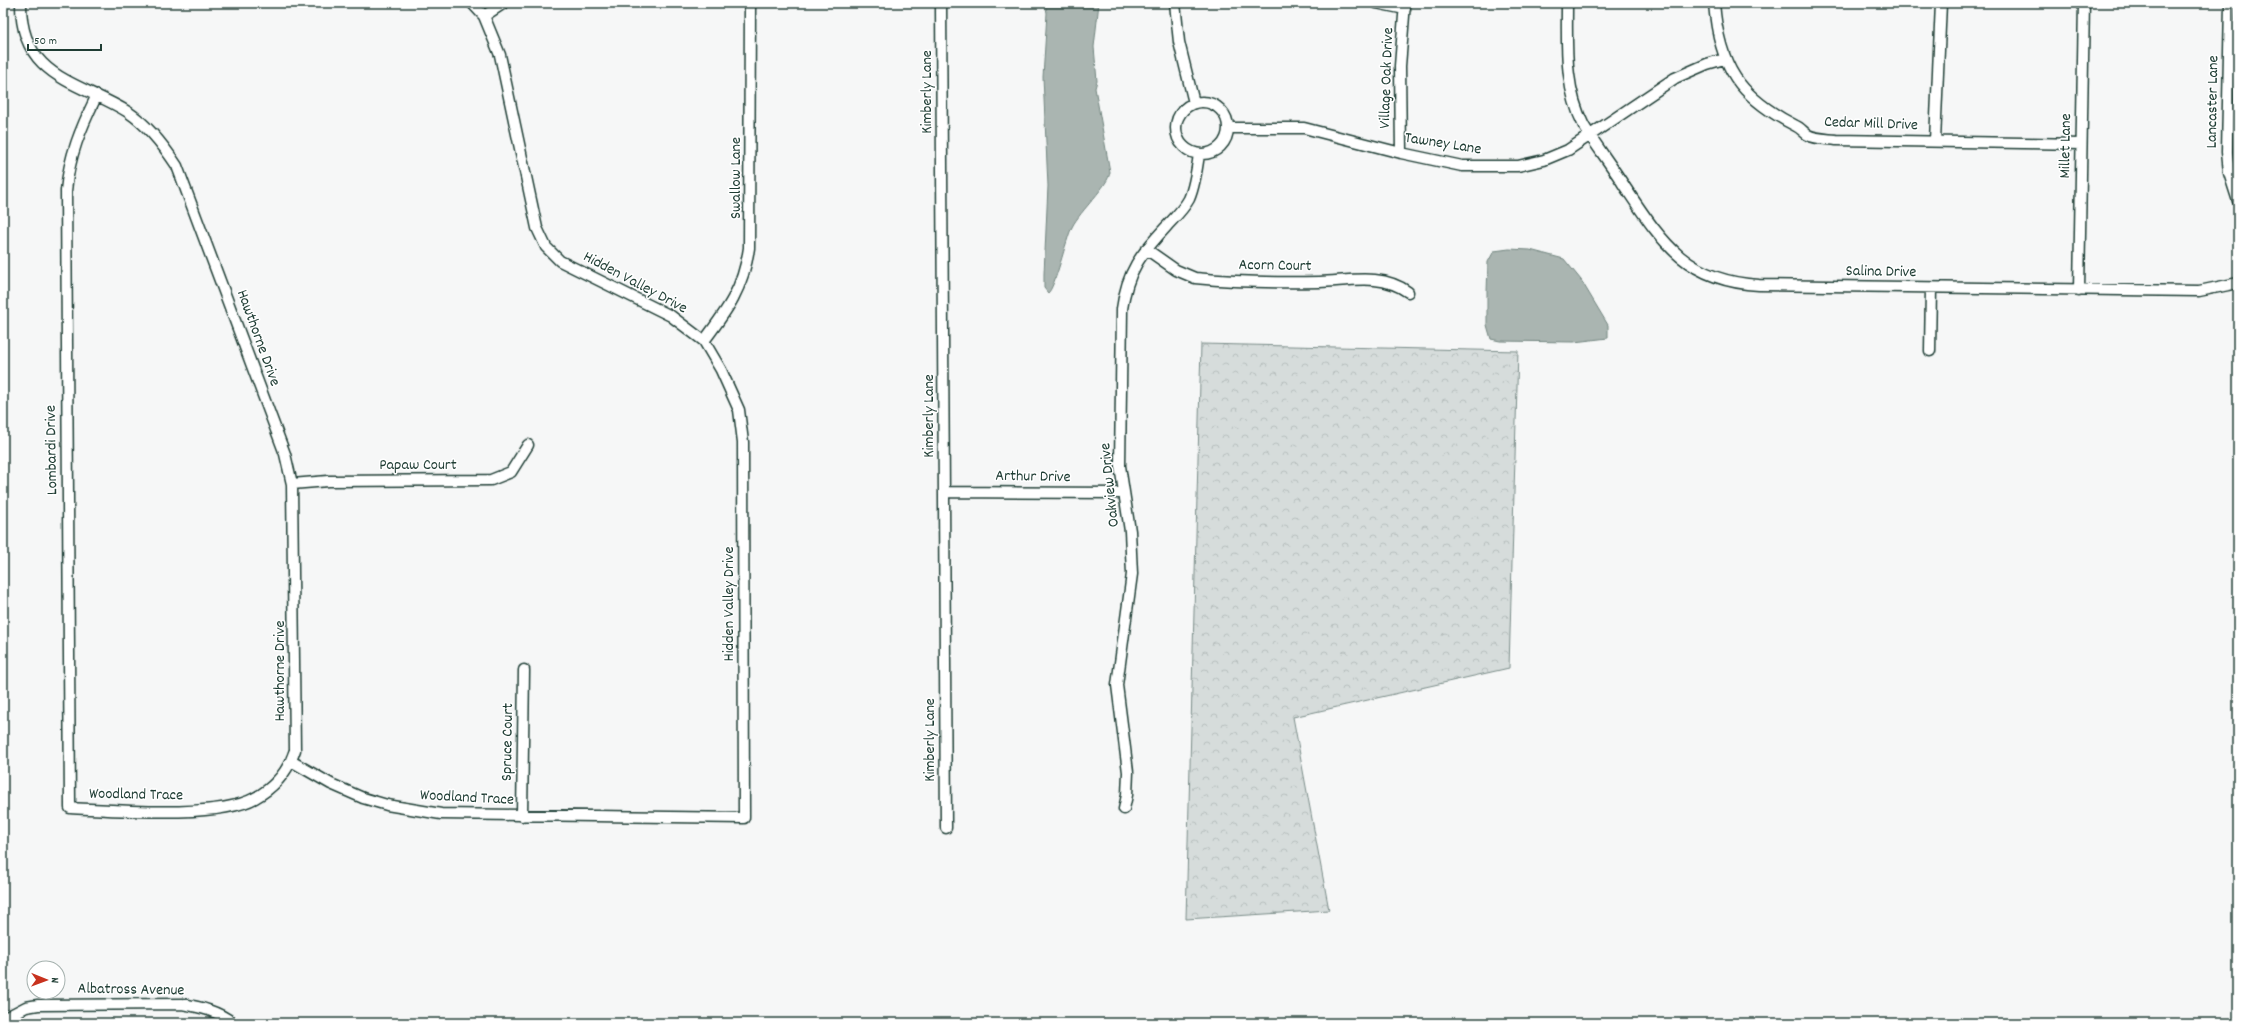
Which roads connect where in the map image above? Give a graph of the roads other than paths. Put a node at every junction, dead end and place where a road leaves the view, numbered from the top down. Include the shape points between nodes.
1 (21, 3) edge
2 (472, 3) edge
3 (504, 3) edge
4 (750, 3) edge
5 (942, 3) edge
6 (1175, 3) edge
7 (1376, 3) edge
8 (1567, 3) edge
9 (1714, 3) edge
10 (1941, 3) edge
11 (2084, 3) edge
12 (2230, 3) edge
13 (1405, 6) edge
14 (484, 16) junction
15 (1724, 59) junction
16 (96, 97) junction
17 (1194, 103) junction
18 (1228, 128) junction
19 (1590, 136) junction
20 (1935, 141) junction
21 (2082, 144) junction
22 (1401, 153) junction
23 (1198, 154) junction
24 (2238, 201) edge
25 (1146, 248) junction
26 (2238, 283) edge
27 (1931, 288) junction
28 (2079, 290) junction
29 (1408, 292) dead end
30 (704, 342) junction
31 (1930, 352) dead end
32 (528, 445) dead end
33 (292, 484) junction
34 (944, 492) junction
35 (1122, 493) junction
36 (524, 670) dead end
37 (291, 761) junction
38 (744, 766) joint
39 (70, 808) joint
40 (1124, 810) dead end
41 (522, 816) junction
42 (946, 828) dead end
43 (3, 1019) edge
44 (233, 1023) edge

1 - 16 street, Hawthorne Drive via 25,31 41,61 57,76
2 - 14 street, Hidden Valley Drive
3 - 14 street
4 - 30 street, Swallow Lane via 749,248 746,270 731,305
5 - 34 street, Kimberly Lane
6 - 17 street via 1179,42
7 - 13 street
8 - 19 street, Salina Drive via 1569,83 1579,116
9 - 15 street, Cedar Mill Drive via 1717,37
10 - 20 street
11 - 21 street, Millet Lane
12 - 24 street, Lancaster Lane via 2228,157 2231,183
13 - 22 street, Village Oak Drive via 1400,66
14 - 30 street, Hidden Valley Drive via 500,55 537,228 546,247 560,261 671,316
15 - 19 street, Tawney Lane via 1675,78
15 - 20 street, Cedar Mill Drive via 1736,79 1754,99 1809,136 1836,140
16 - 33 street, Hawthorne Drive via 128,112 139,121 160,142 177,166 285,454
16 - 39 street, Lombardi Drive via 75,144 66,191
17 - 18 street via 1210,103 1217,107 1225,117
17 - 23 street via 1180,113 1176,130 1183,146
18 - 22 street, Tawney Lane via 1304,128
18 - 23 street via 1222,144 1207,154
19 - 22 street, Tawney Lane via 1556,156 1518,166 1462,166
19 - 27 street, Salina Drive via 1666,245 1684,260 1709,274 1736,283 1759,285
20 - 21 street, Cedar Mill Drive
21 - 28 street, Millet Lane
23 - 25 street, Oakview Drive via 1193,188 1188,199 1178,214
25 - 29 street, Acorn Court via 1176,270 1195,278 1320,282 1370,279 1392,284
25 - 35 street, Oakview Drive via 1126,283 1122,309 1119,445
26 - 28 street, Salina Drive via 2199,291
27 - 28 street, Salina Drive
27 - 31 street
30 - 38 street, Hidden Valley Drive via 721,370 739,410 743,442
32 - 33 street, Papaw Court via 511,472 491,480 328,480
33 - 37 street, Hawthorne Drive via 296,730
34 - 35 street, Arthur Drive
34 - 42 street, Kimberly Lane
35 - 40 street, Oakview Drive via 1130,531 1132,574 1117,686 1129,780
36 - 41 street, Spruce Court
37 - 39 street, Woodland Trace via 282,778 255,798 235,805 197,810
37 - 41 street, Woodland Trace via 332,784 363,798 387,805 441,814
38 - 41 street, Woodland Trace via 744,818
43 - 44 street, Albatross Avenue via 38,1004 182,1004 213,1011

